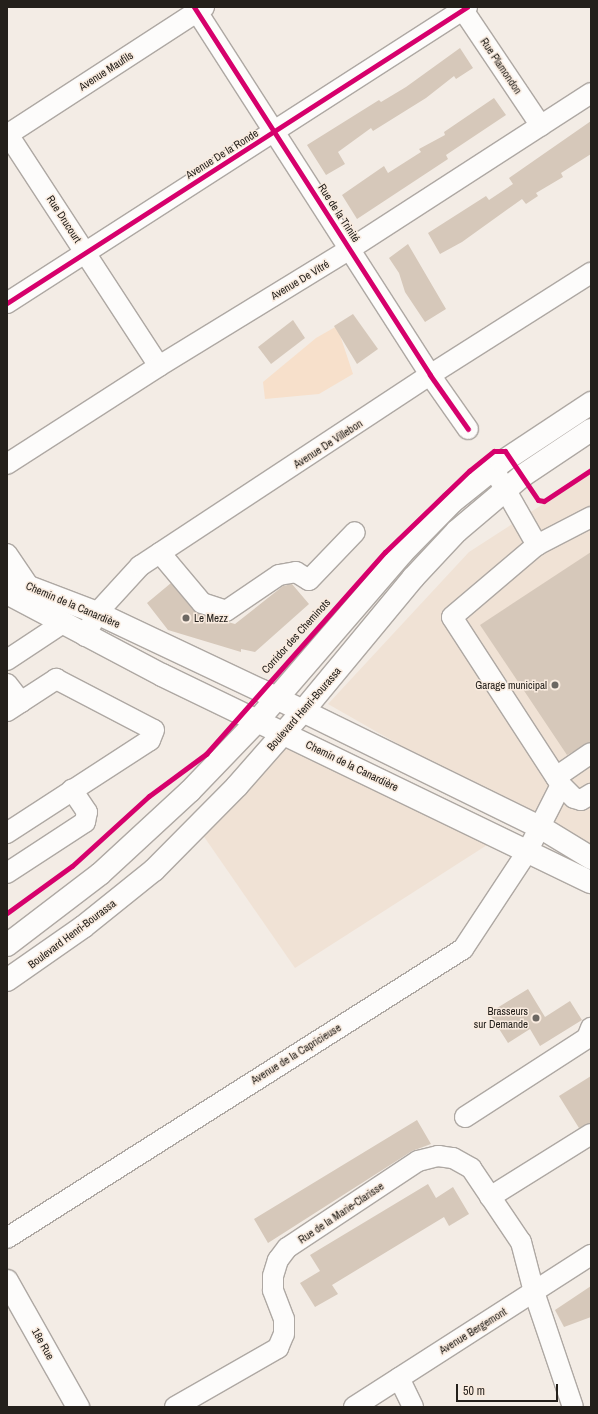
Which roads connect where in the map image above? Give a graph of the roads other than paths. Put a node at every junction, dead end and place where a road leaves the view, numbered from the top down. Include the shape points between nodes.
1 (464, 8) edge
2 (198, 9) edge
3 (591, 93) edge
4 (541, 126) junction
5 (275, 132) junction
6 (7, 134) edge
7 (350, 249) junction
8 (86, 252) junction
9 (591, 273) edge
10 (7, 303) edge
11 (159, 366) junction
12 (430, 375) junction
13 (591, 403) edge
14 (468, 429) dead end
15 (591, 430) edge
16 (7, 464) edge
17 (494, 468) junction
18 (505, 490) junction
19 (591, 517) edge
20 (355, 532) dead end
21 (537, 545) junction
22 (160, 553) junction
23 (7, 554) edge
24 (7, 576) edge
25 (29, 588) junction
26 (7, 593) edge
27 (97, 613) junction
28 (63, 623) junction
29 (85, 636) junction
30 (7, 660) edge
31 (7, 684) edge
32 (276, 698) junction
33 (12, 705) edge
34 (303, 711) junction
35 (258, 720) junction
36 (284, 733) junction
37 (591, 753) edge
38 (558, 781) junction
39 (72, 790) junction
40 (591, 794) edge
41 (540, 826) junction
42 (7, 833) edge
43 (527, 852) junction
44 (591, 858) edge
45 (7, 873) edge
46 (591, 882) edge
47 (7, 945) edge
48 (7, 980) edge
49 (591, 1028) edge
50 (465, 1117) dead end
51 (591, 1134) edge
52 (490, 1197) junction
53 (7, 1238) edge
54 (591, 1255) edge
55 (7, 1281) edge
56 (534, 1292) junction
57 (399, 1378) junction
58 (78, 1407) edge
59 (175, 1407) edge
60 (354, 1407) edge
61 (413, 1407) edge
62 (573, 1407) edge

1 - 4 street, Rue Plamondon
1 - 5 street, Avenue De la Ronde
2 - 5 street, Rue de la Trinité
2 - 6 street, Avenue Maufils
3 - 4 street, Avenue De Vitré
4 - 7 street, Avenue De Vitré
5 - 7 street, Rue de la Trinité
5 - 8 street, Avenue De la Ronde
6 - 8 street, Rue Drucourt
7 - 11 street, Avenue De Vitré
7 - 12 street, Rue de la Trinité
8 - 10 street, Avenue De la Ronde
8 - 11 street, Rue Drucourt
9 - 12 street, Avenue De Villebon
11 - 16 street, Avenue De Vitré
12 - 14 street, Rue de la Trinité
12 - 22 street, Avenue De Villebon
13 - 17 main road
15 - 18 main road, Boulevard Henri-Bourassa
17 - 18 street
17 - 32 main road via 452,502 402,553
18 - 21 street
18 - 34 main road, Boulevard Henri-Bourassa via 432,556
19 - 21 street
20 - 22 street via 309,580 296,572 279,575 226,611 202,603
21 - 38 street via 452,617
22 - 27 street, Avenue De Villebon via 140,566
23 - 25 street
24 - 25 main road, Chemin de la Canardière
25 - 27 main road, Chemin de la Canardière
26 - 28 main road, Chemin de la Canardière
27 - 29 street, Avenue De Villebon
27 - 32 main road, Chemin de la Canardière
28 - 29 main road, Chemin de la Canardière
28 - 30 street
29 - 35 main road, Chemin de la Canardière
31 - 33 street
32 - 34 main road, Chemin de la Canardière
32 - 35 main road
33 - 39 street via 56,678 154,730 150,740
34 - 36 main road, Boulevard Henri-Bourassa
34 - 41 main road, Chemin de la Canardière
35 - 36 main road, Chemin de la Canardière
35 - 47 main road via 154,827 100,874
36 - 43 main road, Chemin de la Canardière
36 - 48 main road, Boulevard Henri-Bourassa via 198,828 154,870 83,927
37 - 38 street
38 - 40 street via 574,798 581,800
38 - 41 street, Avenue de la Capricieuse
39 - 42 street
39 - 45 street via 87,812 85,822
41 - 43 street, Avenue de la Capricieuse
41 - 44 main road, Chemin de la Canardière
43 - 46 main road, Chemin de la Canardière
43 - 53 street, Avenue de la Capricieuse via 463,949
49 - 50 street via 587,1038
51 - 52 street
52 - 56 street, Rue de la Marie-Clarisse via 521,1242
52 - 59 street, Rue de la Marie-Clarisse via 471,1168 453,1158 438,1156 418,1161 286,1248 278,1260 273,1276 273,1290 284,1319 284,1334 278,1348
54 - 56 street, Avenue Bergemont
55 - 58 main road, 18e Rue
56 - 57 street, Avenue Bergemont
56 - 62 street, Rue de la Marie-Clarisse
57 - 60 street, Avenue Bergemont
57 - 61 street

